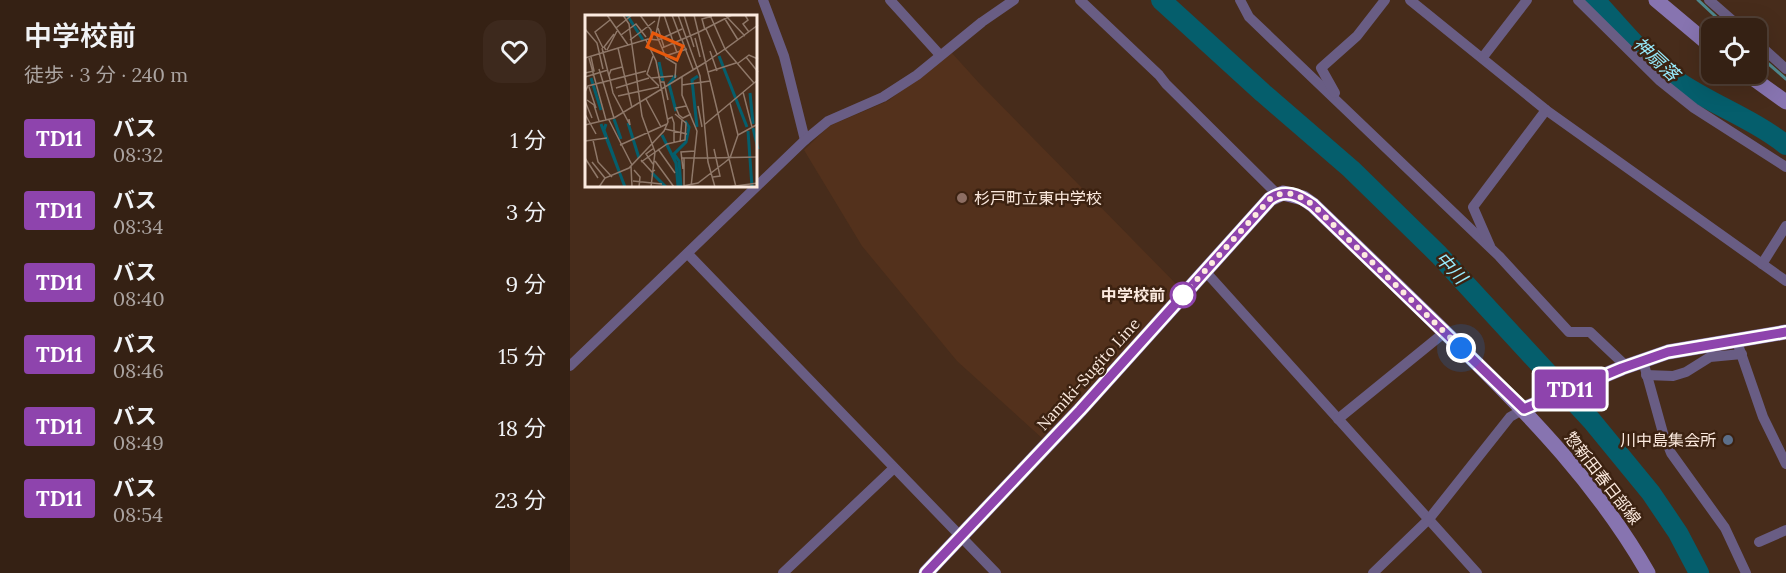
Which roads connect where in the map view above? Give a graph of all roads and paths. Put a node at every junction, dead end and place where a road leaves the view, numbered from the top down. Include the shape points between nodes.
1 (763, 0) edge
2 (890, 0) edge
3 (1014, 0) edge
4 (1080, 0) edge
5 (1231, 0) edge
6 (1240, 0) edge
7 (1385, 0) edge
8 (1410, 0) edge
9 (1527, 0) edge
10 (1578, 0) edge
11 (1656, 0) edge
12 (1709, 0) edge
13 (1249, 17) junction
14 (1730, 18) edge
15 (1701, 38) edge
16 (1767, 52) edge
17 (940, 55) junction
18 (1483, 57) junction
19 (1786, 69) edge
20 (1761, 84) edge
21 (1340, 102) junction
22 (1786, 102) edge
23 (1546, 110) junction
24 (805, 140) junction
25 (1786, 167) edge
26 (758, 186) edge
27 (756, 188) edge
28 (1277, 194) junction
29 (1786, 226) edge
30 (1492, 252) junction
31 (688, 254) junction
32 (1762, 264) junction
33 (1205, 271) junction
34 (1786, 281) edge
35 (1445, 332) junction
36 (1786, 332) edge
37 (1739, 347) junction
38 (570, 366) edge
39 (1624, 367) junction
40 (1645, 368) junction
41 (1524, 409) junction
42 (1338, 419) junction
43 (1786, 464) edge
44 (894, 468) junction
45 (1429, 519) junction
46 (1786, 530) edge
47 (962, 537) junction
48 (1759, 542) dead end
49 (783, 573) edge
50 (926, 573) edge
51 (996, 573) edge
52 (1373, 573) edge
53 (1477, 573) edge
54 (1648, 573) edge
55 (1746, 573) edge

1 - 24 street via 784,56
2 - 17 street
3 - 17 street
4 - 28 street
5 - 13 street
6 - 13 street
7 - 21 street via 1357,36 1321,68
8 - 18 street
9 - 18 street
10 - 25 street via 1659,80 1694,108
11 - 15 main road
12 - 14 street
13 - 21 street
16 - 19 street
17 - 24 street via 883,97 828,121
18 - 23 street
20 - 22 main road
21 - 30 street
23 - 30 street via 1473,207
23 - 32 street
24 - 26 street
27 - 31 street
28 - 33 main road, Namiki-Sugito Line
28 - 35 main road via 1291,194 1313,205
29 - 32 street
30 - 39 street via 1569,332 1590,332
31 - 38 street
31 - 44 street
32 - 34 street
33 - 42 street
33 - 47 main road, Namiki-Sugito Line
35 - 41 main road
35 - 42 street
36 - 37 main road
37 - 40 main road via 1686,348
37 - 40 street via 1673,376
37 - 43 street via 1763,417
39 - 40 main road
39 - 41 main road
40 - 55 street via 1671,453 1725,528
41 - 45 street via 1510,417
41 - 54 main road, 惣新田春日部線 via 1592,488
42 - 45 street
44 - 47 street
44 - 49 street
45 - 52 street
45 - 53 street
46 - 48 street
47 - 50 main road, Namiki-Sugito Line
47 - 51 street

